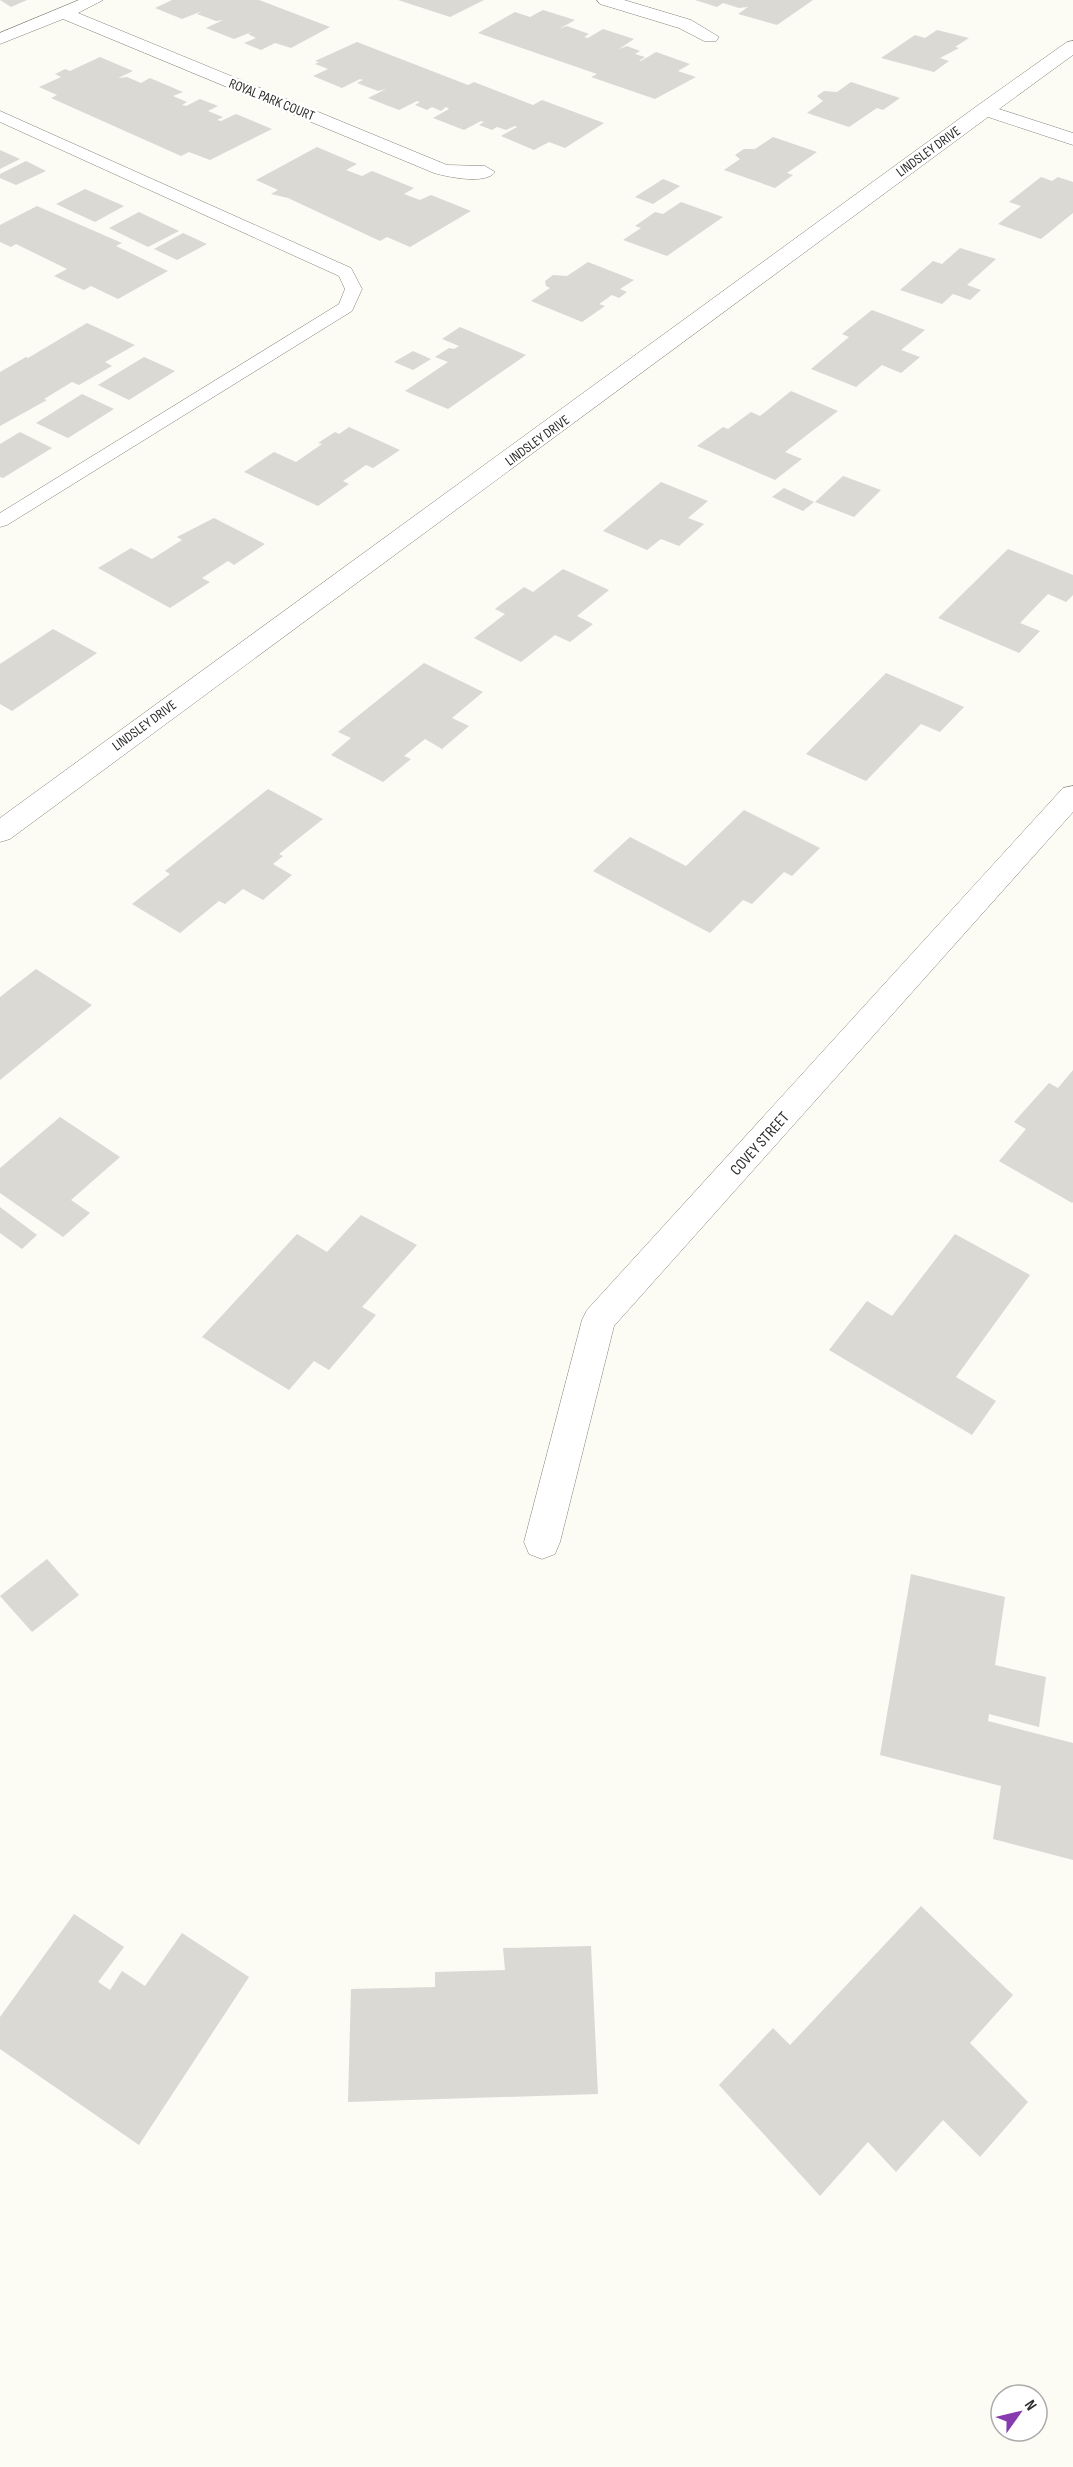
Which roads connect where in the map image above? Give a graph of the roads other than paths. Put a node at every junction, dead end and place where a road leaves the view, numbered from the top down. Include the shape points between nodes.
1 (94, 0) edge
2 (606, 0) edge
3 (63, 13) junction
4 (710, 37) dead end
5 (0, 39) edge
6 (1073, 46) edge
7 (984, 110) junction
8 (0, 116) edge
9 (1073, 139) edge
10 (485, 172) dead end
11 (0, 521) edge
12 (1073, 795) edge
13 (0, 832) edge
14 (542, 1542) dead end

1 - 3 street
2 - 4 street via 685,24
3 - 5 street
3 - 10 street, ROYAL PARK COURT via 441,169
6 - 7 street, LINDSLEY DRIVE
7 - 9 street
7 - 13 street, LINDSLEY DRIVE
8 - 11 lane via 345,272 354,283 355,295 346,307
12 - 14 street, COVEY STREET via 599,1320

